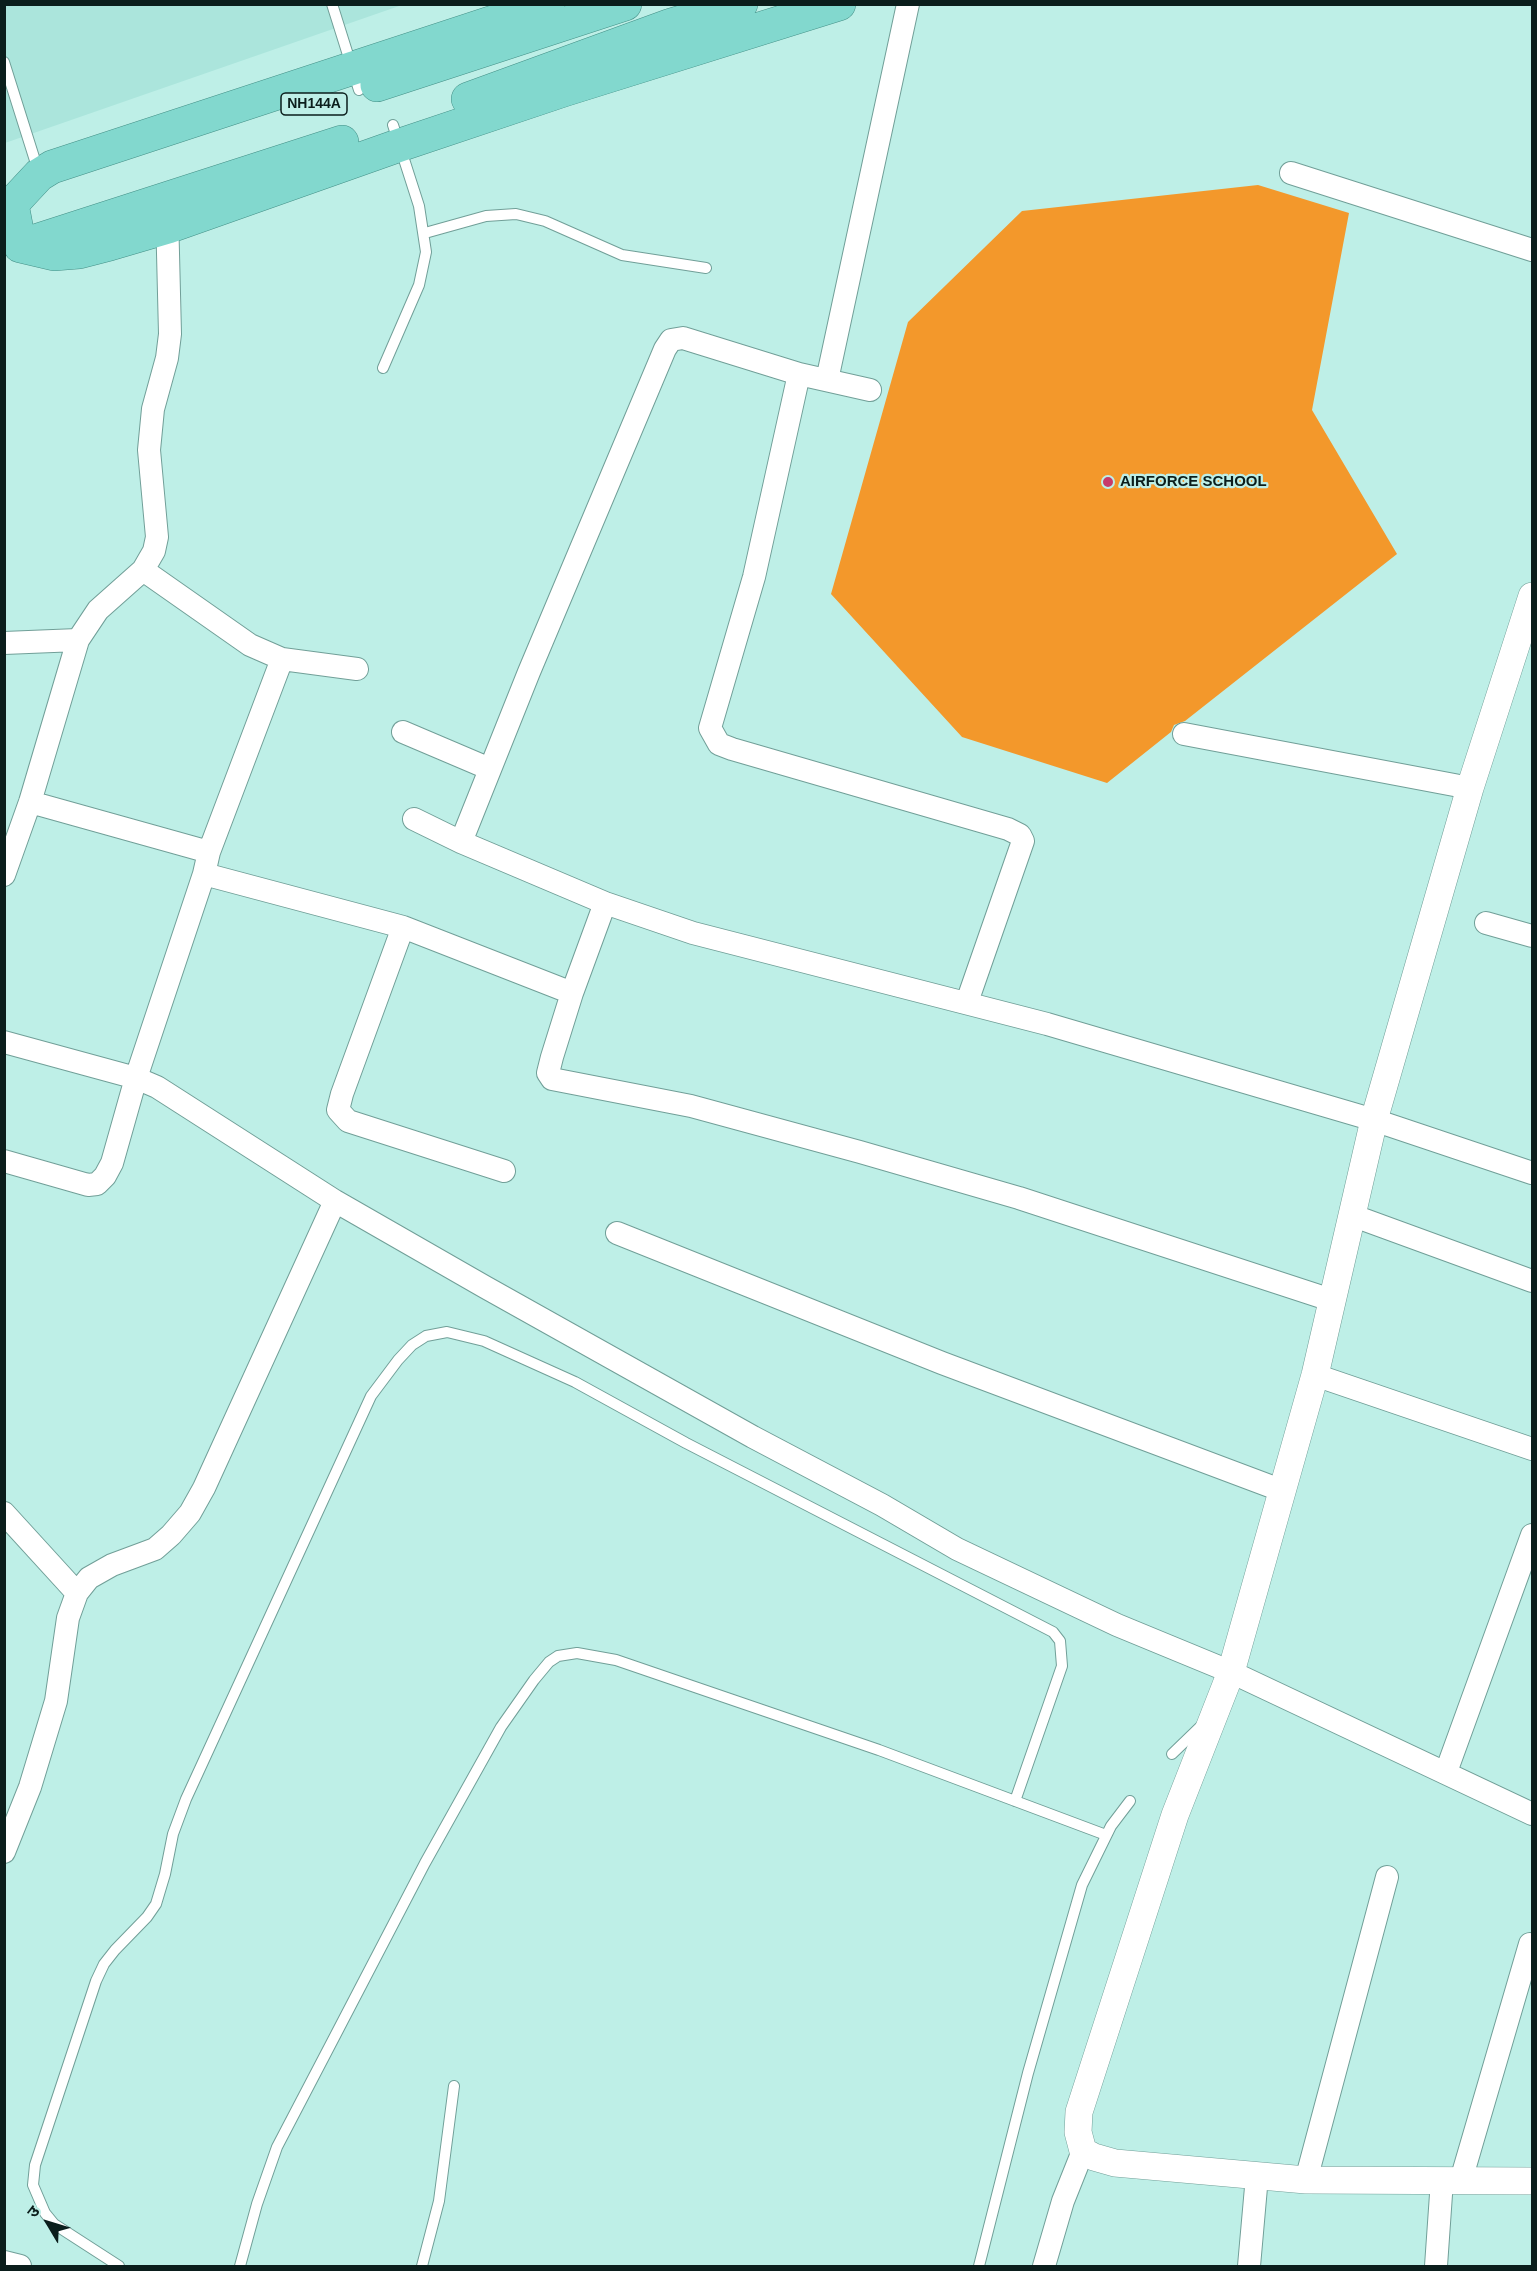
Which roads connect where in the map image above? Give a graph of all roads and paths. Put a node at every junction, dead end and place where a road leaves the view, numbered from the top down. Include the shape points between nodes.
1 (332, 4) edge
2 (548, 4) edge
3 (625, 4) edge
4 (741, 4) edge
5 (839, 4) edge
6 (909, 4) edge
7 (4, 62) edge
8 (355, 80) junction
9 (397, 135) junction
10 (1291, 173) dead end
11 (42, 183) junction
12 (7, 205) edge
13 (167, 213) junction
14 (424, 233) junction
15 (1533, 250) edge
16 (10, 252) edge
17 (706, 268) dead end
18 (383, 368) dead end
19 (799, 374) junction
20 (827, 380) junction
21 (870, 390) dead end
22 (143, 570) junction
23 (1533, 596) edge
24 (78, 640) junction
25 (4, 643) edge
26 (282, 659) junction
27 (357, 669) dead end
28 (403, 732) dead end
29 (1184, 734) dead end
30 (490, 769) junction
31 (1470, 788) junction
32 (30, 802) junction
33 (414, 819) dead end
34 (461, 842) junction
35 (9, 847) edge
36 (207, 863) junction
37 (4, 875) edge
38 (605, 903) junction
39 (1486, 923) dead end
40 (403, 927) junction
41 (1533, 936) edge
42 (572, 993) junction
43 (967, 1002) junction
44 (4, 1042) edge
45 (136, 1078) junction
46 (1374, 1120) junction
47 (4, 1161) edge
48 (504, 1171) dead end
49 (1533, 1173) edge
50 (335, 1201) junction
51 (1354, 1216) junction
52 (617, 1233) dead end
53 (1533, 1281) edge
54 (1331, 1300) junction
55 (1315, 1375) junction
56 (1533, 1449) edge
57 (1283, 1491) junction
58 (4, 1512) edge
59 (1533, 1535) edge
60 (77, 1593) junction
61 (1231, 1672) junction
62 (1216, 1711) junction
63 (1173, 1754) dead end
64 (1446, 1772) junction
65 (1016, 1801) junction
66 (1130, 1801) dead end
67 (1533, 1814) edge
68 (1106, 1835) junction
69 (5, 1846) edge
70 (1387, 1877) dead end
71 (1530, 1944) dead end
72 (454, 2086) dead end
73 (1083, 2151) junction
74 (1257, 2176) junction
75 (1306, 2180) junction
76 (1452, 2180) junction
77 (1533, 2181) edge
78 (4, 2262) edge
79 (20, 2266) edge
80 (119, 2266) edge
81 (240, 2266) edge
82 (422, 2266) edge
83 (979, 2266) edge
84 (1044, 2266) edge
85 (1249, 2266) edge
86 (1436, 2266) edge

1 - 8 lane
2 - 8 highway
3 - 8 highway, NH144A
4 - 9 highway via 671,25
5 - 9 highway via 586,83
6 - 20 street
7 - 11 lane
8 - 11 highway, NH144A
9 - 13 highway
9 - 14 lane
10 - 15 street
11 - 12 highway, NH144A
12 - 16 highway
13 - 16 highway
13 - 22 street via 170,334 153,409 149,450 157,537
14 - 17 lane via 486,216 516,214 545,221 622,255
14 - 18 lane via 426,252 419,285
19 - 20 street
19 - 30 street via 683,338 671,340
19 - 43 street via 754,577 710,728 719,744 732,749 1020,834 1023,842
20 - 21 street
22 - 24 street via 98,610
22 - 26 street via 250,645
23 - 31 street
24 - 25 street
24 - 32 street
26 - 27 street
26 - 36 street
28 - 30 street
29 - 31 street
30 - 34 street
31 - 46 street
32 - 35 street
32 - 36 street
33 - 34 street
34 - 38 street
35 - 37 street
36 - 40 street
36 - 45 street
38 - 42 street
38 - 43 street via 693,933
39 - 41 street
40 - 42 street
40 - 48 street via 338,1110 348,1121
42 - 54 street via 548,1073 552,1079 691,1106 860,1152 1019,1198
43 - 46 street
44 - 45 street
45 - 47 street via 112,1163 97,1184 88,1185
45 - 50 street via 196,1110
46 - 49 street
46 - 51 street
50 - 60 street via 190,1513 155,1548 89,1578
50 - 61 street via 957,1550 1117,1625
51 - 53 street
51 - 54 street
52 - 57 street via 942,1363
54 - 55 street
55 - 56 street
55 - 57 street
57 - 61 street
58 - 60 street
59 - 64 street
60 - 69 street via 68,1618 56,1701 30,1787
61 - 62 street
61 - 64 street
62 - 63 lane
62 - 73 street via 1175,1815 1080,2112 1078,2132
64 - 67 street
65 - 68 lane
65 - 80 lane via 1062,1666 1060,1641 1053,1632 574,1382 484,1341 447,1332 426,1336 398,1360 371,1396 186,1799 156,1904 104,1964 96,1981 35,2165 33,2185 54,2224
65 - 81 lane via 615,1660 577,1653 558,1656 534,1680 501,1727 330,2044 277,2147
66 - 68 lane
68 - 83 lane via 1079,1896 1028,2073
70 - 75 street
71 - 76 street
72 - 82 lane via 439,2201
73 - 74 street via 1115,2163
73 - 84 street
74 - 75 street
74 - 85 street
75 - 76 street
76 - 77 street
76 - 86 street
78 - 79 street

